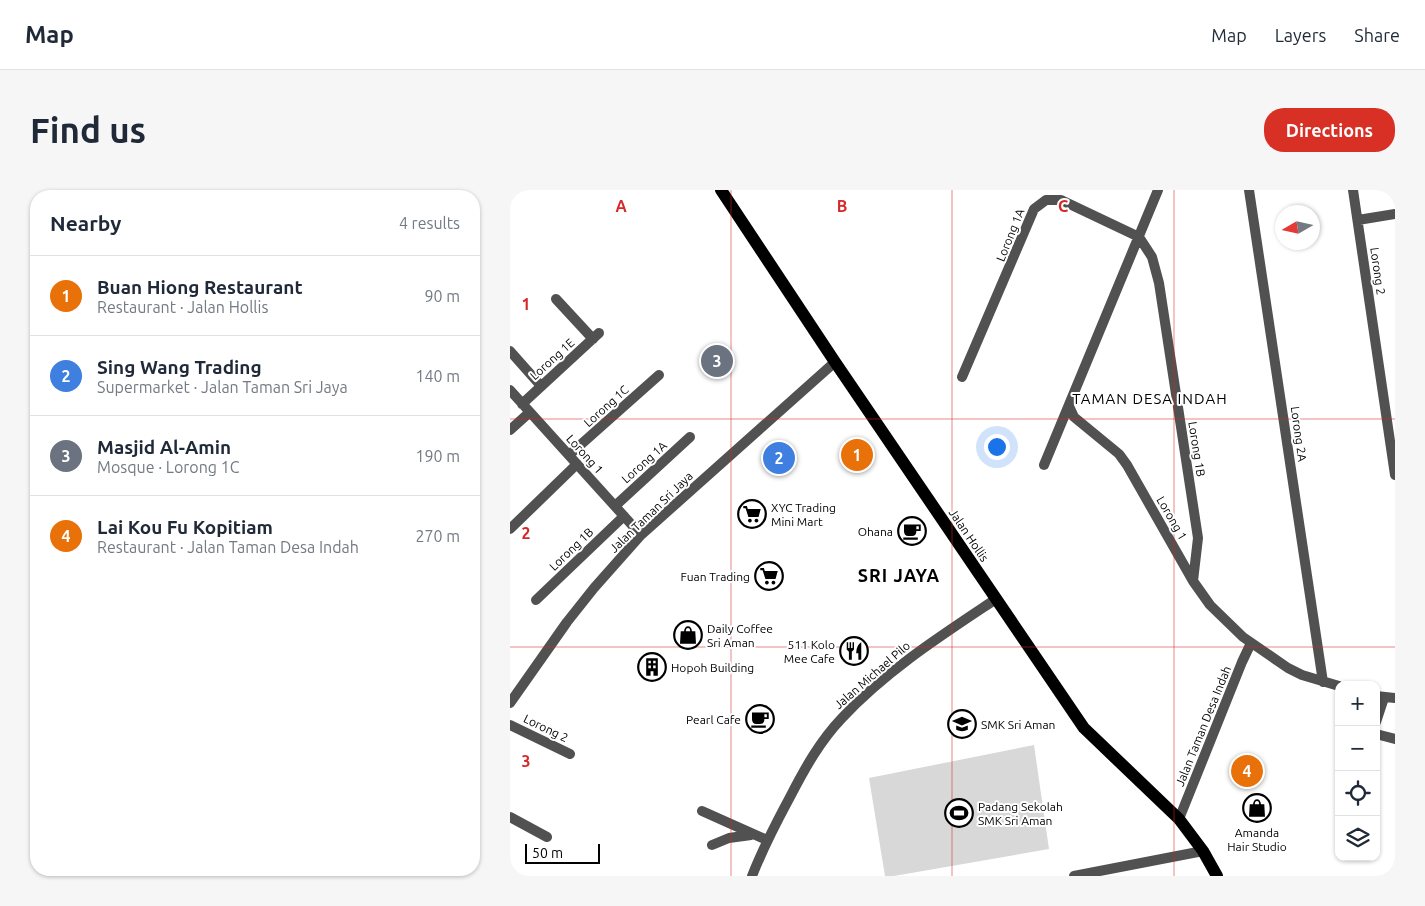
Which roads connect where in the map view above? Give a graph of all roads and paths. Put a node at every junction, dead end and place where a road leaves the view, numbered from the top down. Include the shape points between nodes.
1 (721, 190) edge
2 (1158, 190) edge
3 (1249, 190) edge
4 (1353, 190) edge
5 (1395, 214) edge
6 (1358, 220) junction
7 (1139, 236) junction
8 (556, 299) dead end
9 (510, 351) edge
10 (835, 362) junction
11 (659, 375) dead end
12 (962, 376) dead end
13 (541, 386) junction
14 (510, 390) edge
15 (522, 404) junction
16 (1069, 406) junction
17 (530, 412) junction
18 (510, 430) edge
19 (690, 437) dead end
20 (569, 455) junction
21 (577, 464) junction
22 (1044, 466) dead end
23 (1395, 475) edge
24 (615, 506) junction
25 (624, 516) junction
26 (510, 529) edge
27 (641, 535) junction
28 (1193, 581) junction
29 (996, 599) junction
30 (536, 600) dead end
31 (1252, 643) junction
32 (1323, 682) junction
33 (1335, 685) edge
34 (1380, 696) edge
35 (1395, 698) edge
36 (510, 703) edge
37 (510, 725) edge
38 (1380, 735) edge
39 (1395, 739) edge
40 (570, 754) dead end
41 (702, 811) dead end
42 (510, 817) edge
43 (1179, 819) junction
44 (752, 834) junction
45 (547, 837) dead end
46 (766, 840) junction
47 (712, 845) dead end
48 (1203, 851) junction
49 (752, 876) edge
50 (1074, 876) edge
51 (1217, 876) edge

1 - 10 main road, Jalan Hollis
2 - 7 street
3 - 32 street, Lorong 2A
4 - 6 street, Lorong 2
5 - 6 street
6 - 23 street, Lorong 2
7 - 12 street, Lorong 1A via 1061,200 1046,200 1040,204 1034,209
7 - 16 street
7 - 28 street, Lorong 1B via 1152,257 1159,283 1198,538
8 - 13 street, Lorong 1E via 596,336
9 - 13 street
10 - 27 street, Jalan Taman Sri Jaya
10 - 29 main road, Jalan Hollis
11 - 20 street, Lorong 1C
13 - 15 street, Lorong 1E
14 - 15 street, Lorong 1
15 - 17 street, Lorong 1
16 - 22 street
16 - 28 street, Lorong 1 via 1074,417 1119,454 1127,465
17 - 18 street
17 - 20 street, Lorong 1
19 - 24 street, Lorong 1A
20 - 21 street, Lorong 1
21 - 24 street, Lorong 1
21 - 26 street
24 - 25 street, Lorong 1
25 - 27 street, Lorong 1
25 - 30 street, Lorong 1B
27 - 36 street, Jalan Taman Sri Jaya via 567,622
28 - 31 street, Lorong 1 via 1210,605
29 - 43 main road, Jalan Hollis via 1084,728
29 - 46 street, Jalan Michael Pilo via 922,648 842,718 816,749
31 - 32 street via 1295,672
31 - 43 street, Jalan Taman Desa Indah
32 - 33 street
34 - 35 street
37 - 40 street, Lorong 2
38 - 39 street
41 - 44 street
42 - 45 street
43 - 48 main road, Jalan Hollis
44 - 46 street
44 - 47 street
46 - 49 street, Jalan Michael Pilo
48 - 50 street
48 - 51 main road, Jalan Hollis

